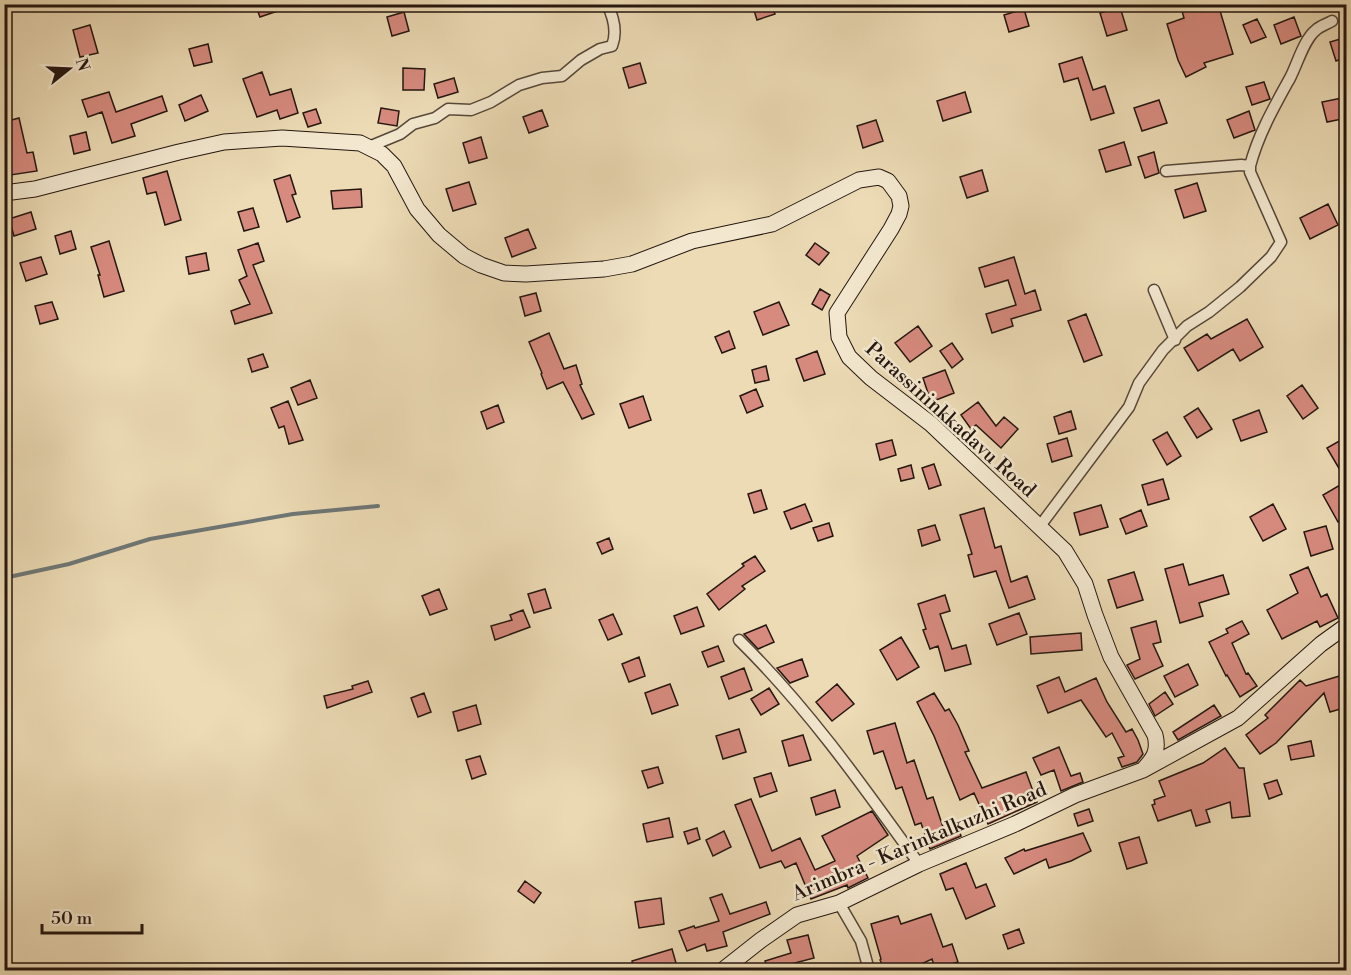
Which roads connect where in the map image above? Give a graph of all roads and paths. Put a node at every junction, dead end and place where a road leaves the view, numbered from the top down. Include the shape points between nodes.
1 (608, 4) edge
2 (1332, 21) dead end
3 (371, 147) junction
4 (1250, 166) junction
5 (1166, 171) dead end
6 (4, 194) edge
7 (1154, 290) dead end
8 (1174, 340) junction
9 (1040, 526) junction
10 (1347, 626) edge
11 (739, 640) dead end
12 (1143, 770) junction
13 (919, 864) junction
14 (839, 903) junction
15 (723, 970) edge
16 (869, 970) edge

1 - 3 street via 616,34 612,46 581,60 562,75 519,85 471,110 448,109
2 - 4 street via 1316,29 1302,50 1261,134
3 - 6 main road, Parassininkkadavu Road via 360,142 326,140 244,140
3 - 9 main road, Parassininkkadavu Road via 394,166 417,209 439,235 464,256 504,273 604,269 632,264 692,241 772,224 859,180 879,177 888,181 899,196 899,214 837,313 839,337 849,357 871,378 931,424
4 - 5 street
4 - 8 street via 1281,242 1240,287
7 - 8 street
8 - 9 street via 1139,383 1129,407
9 - 12 main road, Parassininkkadavu Road via 1065,551 1085,584 1111,657 1155,735 1156,755
10 - 12 main road, Arimbra - Karinkalkuzhi Road via 1321,644 1238,718
11 - 13 street via 835,748
12 - 13 main road, Arimbra - Karinkalkuzhi Road via 1075,795
13 - 14 main road, Arimbra - Karinkalkuzhi Road
14 - 15 main road, Arimbra - Karinkalkuzhi Road via 797,915
14 - 16 street via 861,941

